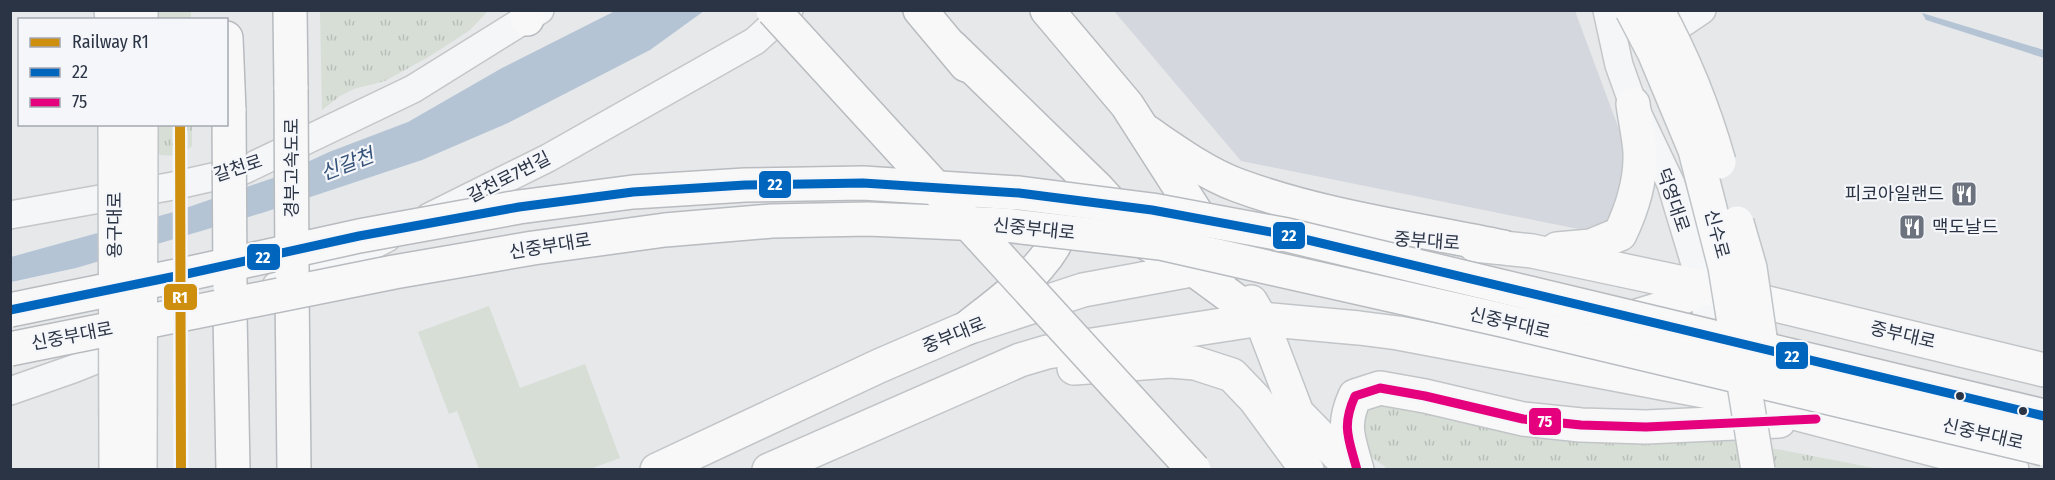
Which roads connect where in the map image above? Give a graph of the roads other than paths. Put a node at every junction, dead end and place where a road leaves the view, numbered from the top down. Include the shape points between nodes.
1 (290, 10) edge
2 (773, 10) edge
3 (789, 10) edge
4 (920, 10) edge
5 (1047, 10) edge
6 (1657, 10) edge
7 (1697, 10) edge
8 (1702, 10) edge
9 (1616, 11) edge
10 (531, 13) edge
11 (952, 47) junction
12 (1619, 65) junction
13 (228, 87) edge
14 (1633, 104) junction
15 (115, 126) edge
16 (141, 126) edge
17 (1147, 132) junction
18 (10, 215) edge
19 (1517, 249) junction
20 (1229, 263) junction
21 (1193, 269) junction
22 (1702, 287) junction
23 (10, 310) edge
24 (1260, 319) junction
25 (967, 328) junction
26 (1398, 333) junction
27 (10, 349) edge
28 (2044, 370) edge
29 (986, 375) junction
30 (10, 391) edge
31 (1722, 395) junction
32 (2044, 416) edge
33 (1816, 419) junction
34 (2044, 449) edge
35 (116, 470) edge
36 (140, 470) edge
37 (233, 470) edge
38 (294, 470) edge
39 (657, 470) edge
40 (769, 470) edge
41 (1194, 470) edge
42 (1307, 470) edge
43 (1355, 470) edge
44 (1758, 470) edge
45 (1779, 470) edge
46 (2012, 470) edge

1 - 38 main road, 경부고속도로, bridge
2 - 41 main road, bridge
3 - 30 street, 갈천로7번길 via 755,41 548,158 364,250
4 - 11 main road
5 - 17 main road
6 - 45 main road, 신수로, bridge via 1706,115 1750,268
7 - 9 street via 1684,17 1645,24
8 - 12 street
9 - 12 street, 덕영대로
9 - 44 main road, 신수로, bridge via 1654,51 1695,150 1725,267
10 - 18 street, 갈천로 via 413,89 244,170
11 - 21 main road via 1098,189 1148,244
11 - 25 main road via 1060,181 1066,202 1065,222 1050,255
12 - 14 street, 덕영대로
13 - 37 main road, bridge
14 - 19 main road via 1640,153 1633,203 1620,234 1591,246
14 - 22 street, 덕영대로 via 1671,184
15 - 35 main road, 용구대로, bridge
16 - 36 main road, 용구대로, bridge
17 - 19 main road via 1235,184 1304,206
17 - 20 main road
19 - 20 main road, 중부대로 via 1384,238 1293,249
19 - 22 main road, 중부대로
20 - 21 main road, 중부대로
20 - 24 main road
21 - 24 main road
21 - 25 main road, 중부대로 via 1083,290
22 - 26 main road via 1663,308 1614,324 1461,336
22 - 28 main road, 중부대로
22 - 31 street, 덕영대로
23 - 32 main road, 신중부대로, bridge via 359,236 519,207 633,192 863,183 1018,193 1152,210 1287,235
24 - 26 main road
24 - 29 main road via 1047,352
24 - 43 main road via 1297,412
25 - 39 main road, 중부대로
26 - 31 main road
27 - 34 main road, 신중부대로, bridge via 394,272 636,234 772,221 868,219 1005,225 1160,243
29 - 40 main road
29 - 42 main road via 1170,361 1195,363 1232,375 1255,399
31 - 33 main road
33 - 43 main road via 1646,427 1581,425 1523,419 1380,388 1355,396 1351,406 1346,428
33 - 46 main road

